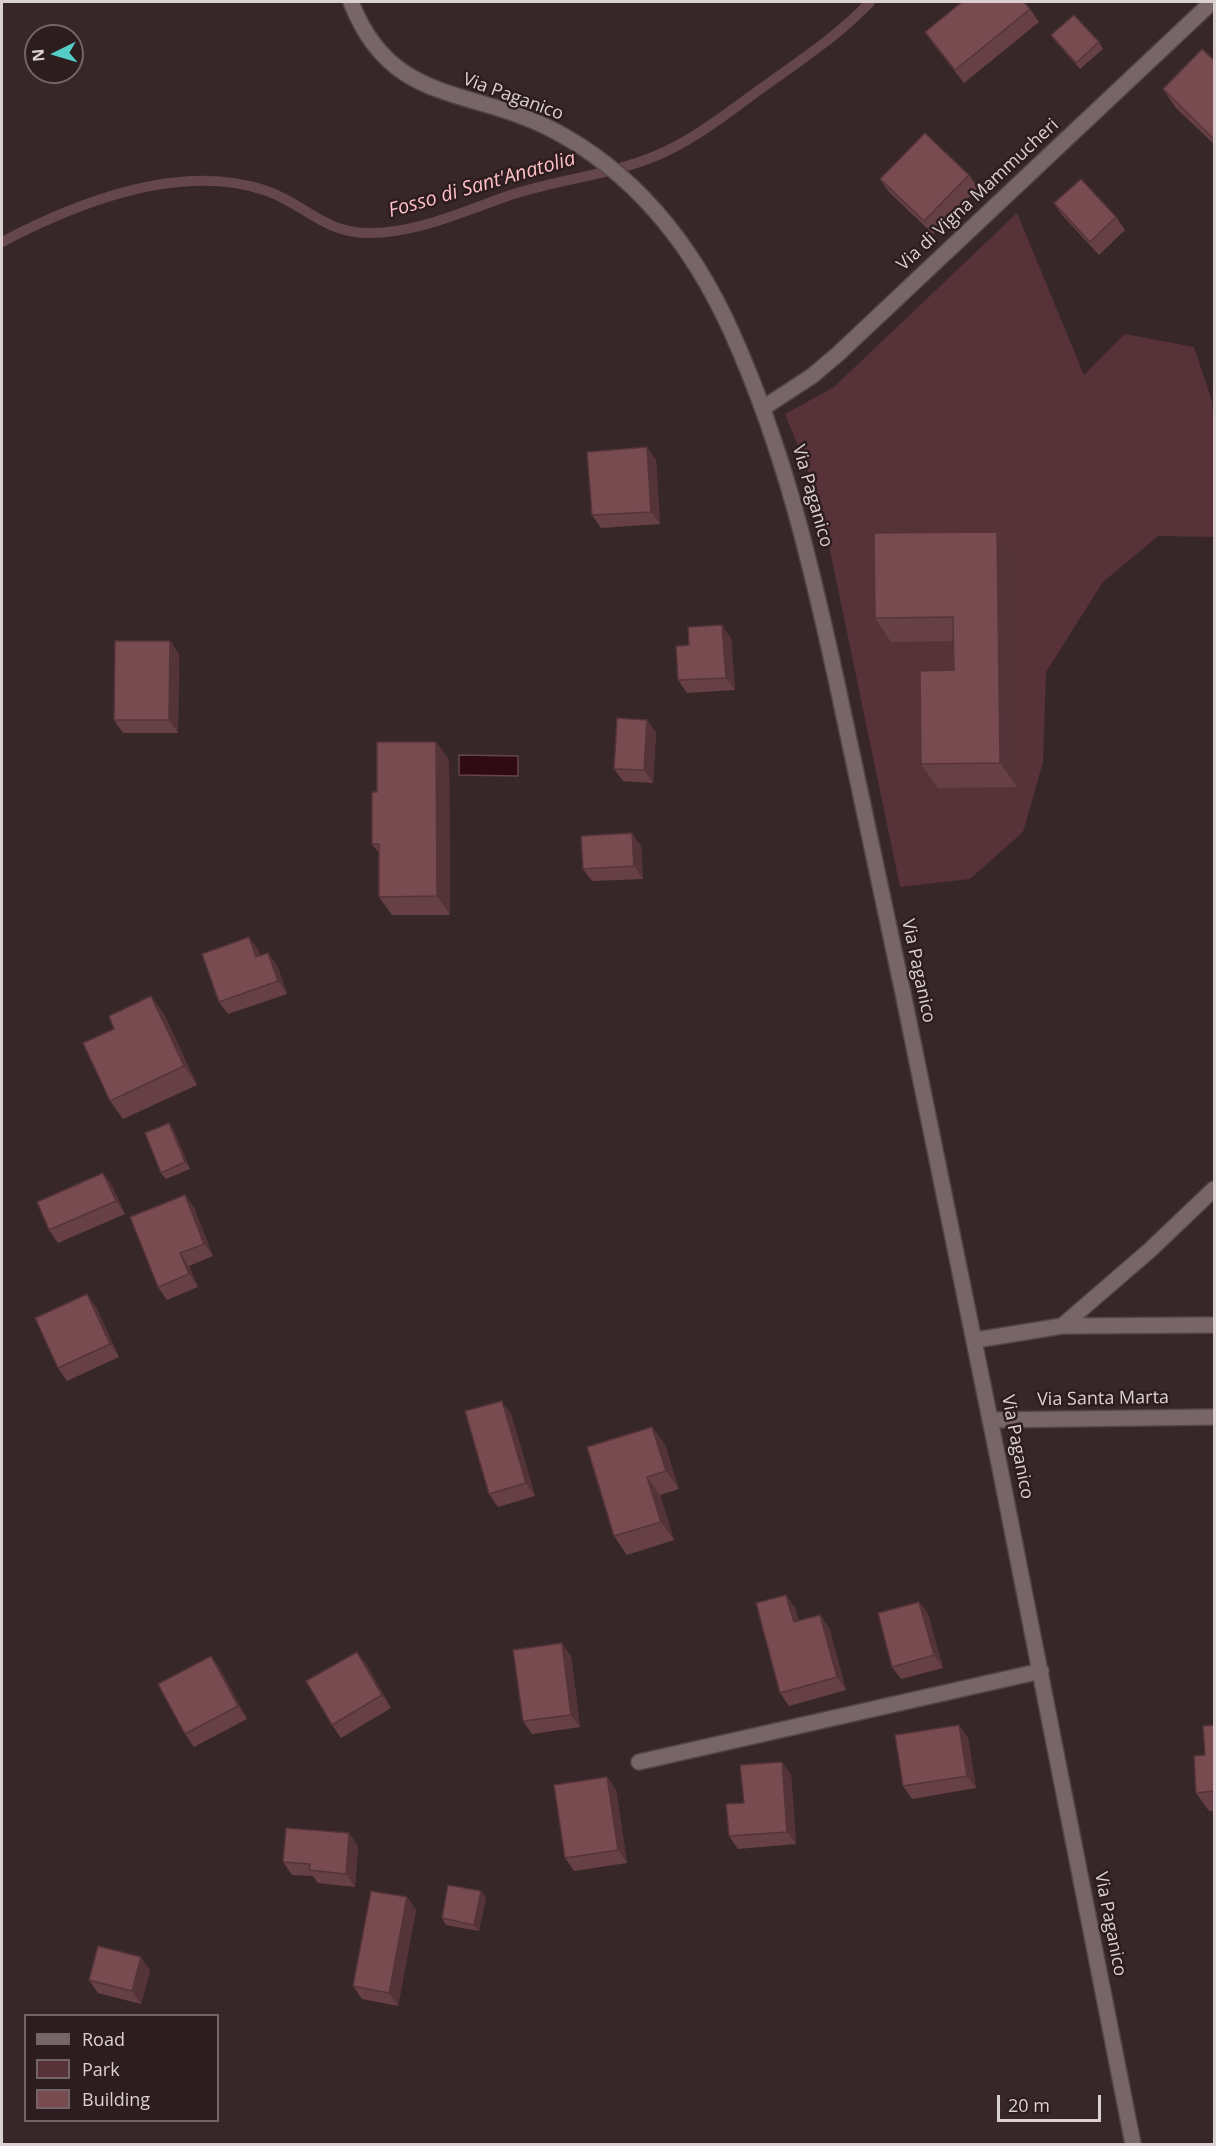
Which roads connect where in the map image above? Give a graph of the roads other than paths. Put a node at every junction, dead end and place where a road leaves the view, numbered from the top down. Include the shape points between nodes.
1 (351, 2) edge
2 (1212, 2) edge
3 (763, 408) junction
4 (1215, 1189) edge
5 (1215, 1325) edge
6 (1062, 1326) junction
7 (976, 1340) junction
8 (1215, 1417) edge
9 (992, 1420) junction
10 (1041, 1671) junction
11 (639, 1762) dead end
12 (1133, 2145) edge

1 - 3 street, Via Paganico via 374,47 402,72 444,92 553,130 626,180 659,213 710,288
2 - 3 street, Via di Vigna Mammucheri via 838,354
3 - 7 street, Via Paganico via 790,484 814,576
4 - 6 street
5 - 6 street
6 - 7 street
7 - 9 street, Via Paganico
8 - 9 street, Via Santa Marta
9 - 10 street, Via Paganico
10 - 11 street
10 - 12 street, Via Paganico

